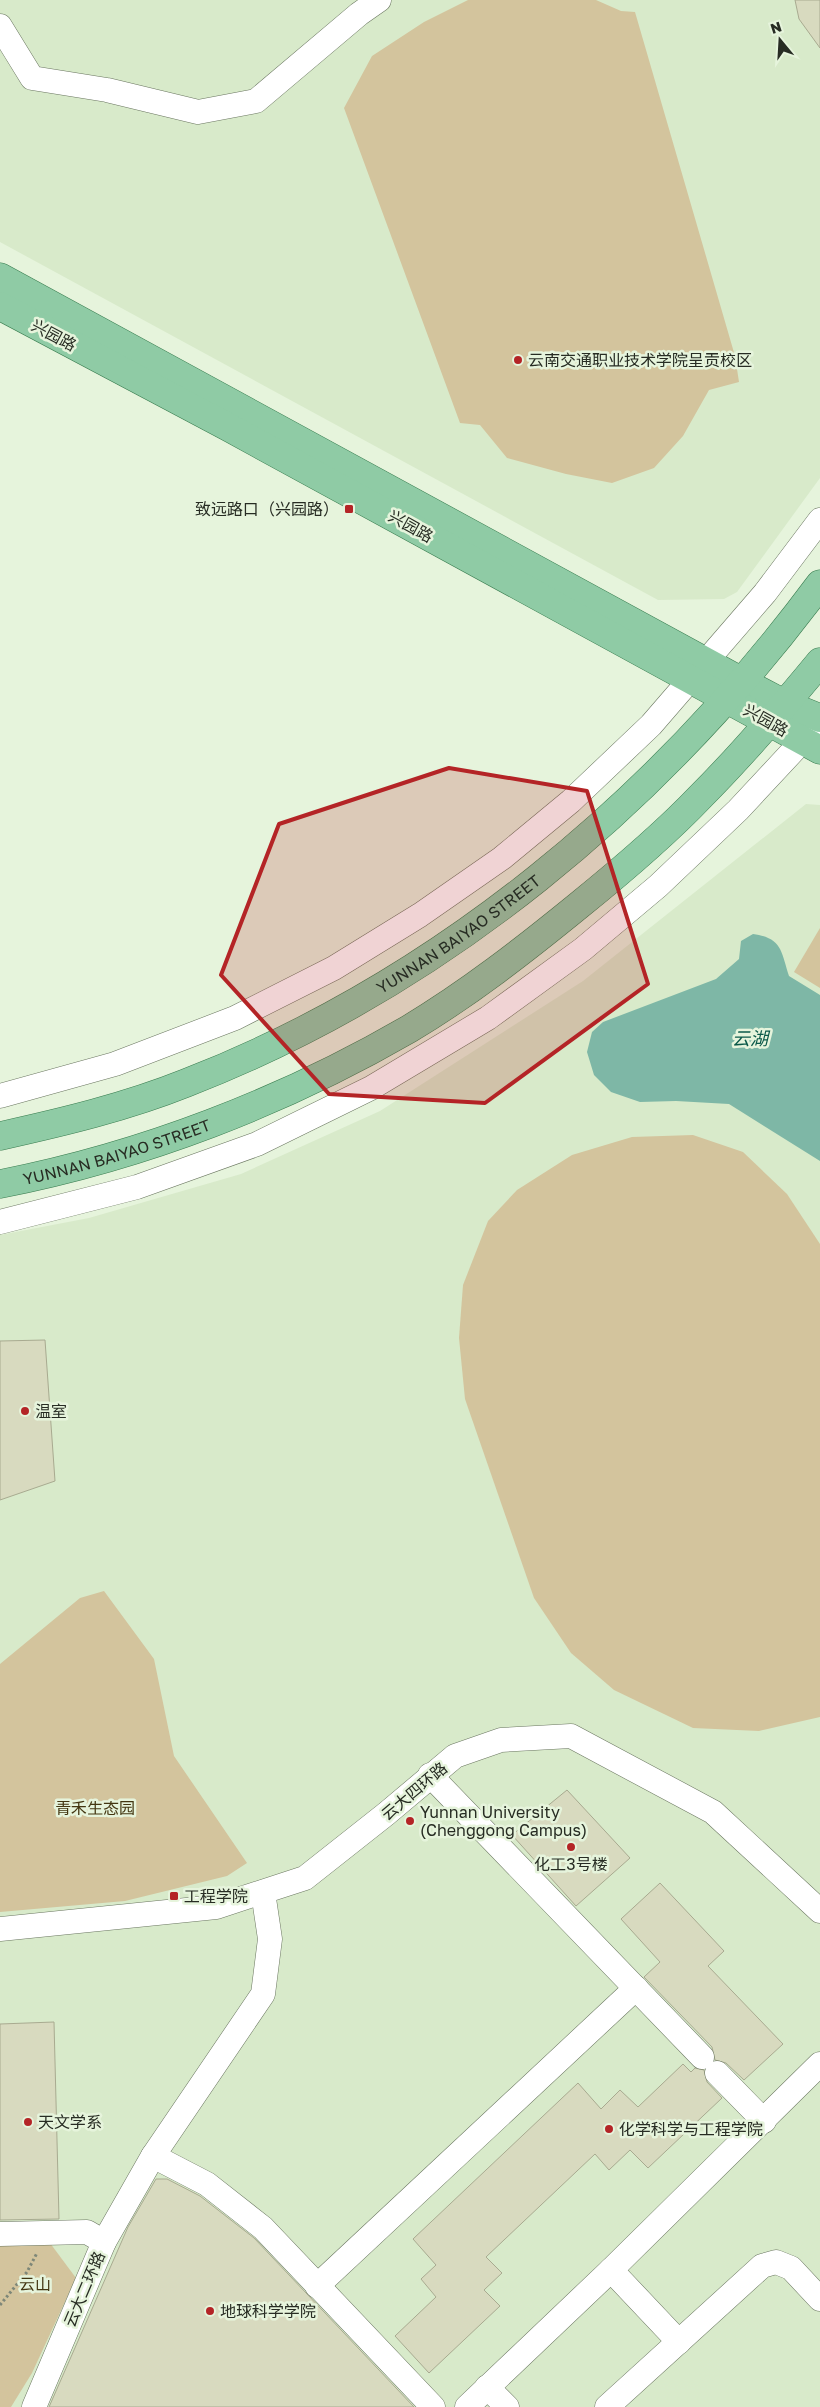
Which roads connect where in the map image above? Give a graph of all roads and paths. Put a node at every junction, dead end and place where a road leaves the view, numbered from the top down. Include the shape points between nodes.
1 (379, 0) edge
2 (0, 26) edge
3 (0, 277) edge
4 (0, 306) edge
5 (820, 520) edge
6 (820, 584) edge
7 (820, 662) edge
8 (699, 670) junction
9 (736, 690) junction
10 (777, 713) junction
11 (820, 718) edge
12 (814, 738) edge
13 (0, 1096) edge
14 (0, 1136) edge
15 (0, 1184) edge
16 (0, 1222) edge
17 (430, 1775) junction
18 (262, 1892) junction
19 (820, 1911) edge
20 (0, 1929) edge
21 (636, 1988) junction
22 (820, 2064) edge
23 (764, 2120) junction
24 (153, 2156) junction
25 (47, 2232) junction
26 (0, 2234) edge
27 (104, 2242) junction
28 (611, 2270) junction
29 (317, 2286) junction
30 (820, 2299) edge
31 (0, 2305) edge
32 (679, 2342) junction
33 (488, 2387) junction
34 (34, 2407) edge
35 (433, 2407) edge
36 (466, 2407) edge
37 (506, 2407) edge
38 (607, 2407) edge

1 - 2 street via 256,101 198,112 107,90 32,78
3 - 8 main road, 兴园路
4 - 8 main road, 兴园路
5 - 8 street via 765,593
6 - 9 main road, YUNNAN BAIYAO STREET
7 - 10 main road, YUNNAN BAIYAO STREET
8 - 9 main road, 兴园路
8 - 13 street via 651,726 571,802 502,858 420,915 334,968 235,1018 124,1061
9 - 10 main road, 兴园路
9 - 14 main road, YUNNAN BAIYAO STREET via 670,760 541,878 372,993 278,1042 185,1083 83,1117
10 - 11 main road, 兴园路
10 - 12 main road, 兴园路
10 - 15 main road, YUNNAN BAIYAO STREET via 700,797 613,878 512,960 409,1029 300,1086 173,1138 51,1174
12 - 16 street via 658,886 583,949 488,1018 371,1088 247,1148 137,1187
17 - 18 street, 云大四环路 via 305,1878
17 - 19 street, 云大四环路 via 455,1756 501,1740 571,1736 713,1812
17 - 21 street
18 - 20 street, 云大四环路 via 216,1906
18 - 24 street via 270,1939 263,1994
21 - 23 street
21 - 29 street
22 - 23 street
23 - 28 street
24 - 27 street
24 - 29 street via 207,2184 263,2228
25 - 26 street, 云大二环路
25 - 27 street, 云大二环路 via 87,2232
25 - 31 path via 27,2272
27 - 34 street, 云大二环路
28 - 32 street
28 - 33 street
29 - 35 street
30 - 32 street via 791,2268 776,2262 762,2266
32 - 38 street
33 - 36 street
33 - 37 street

